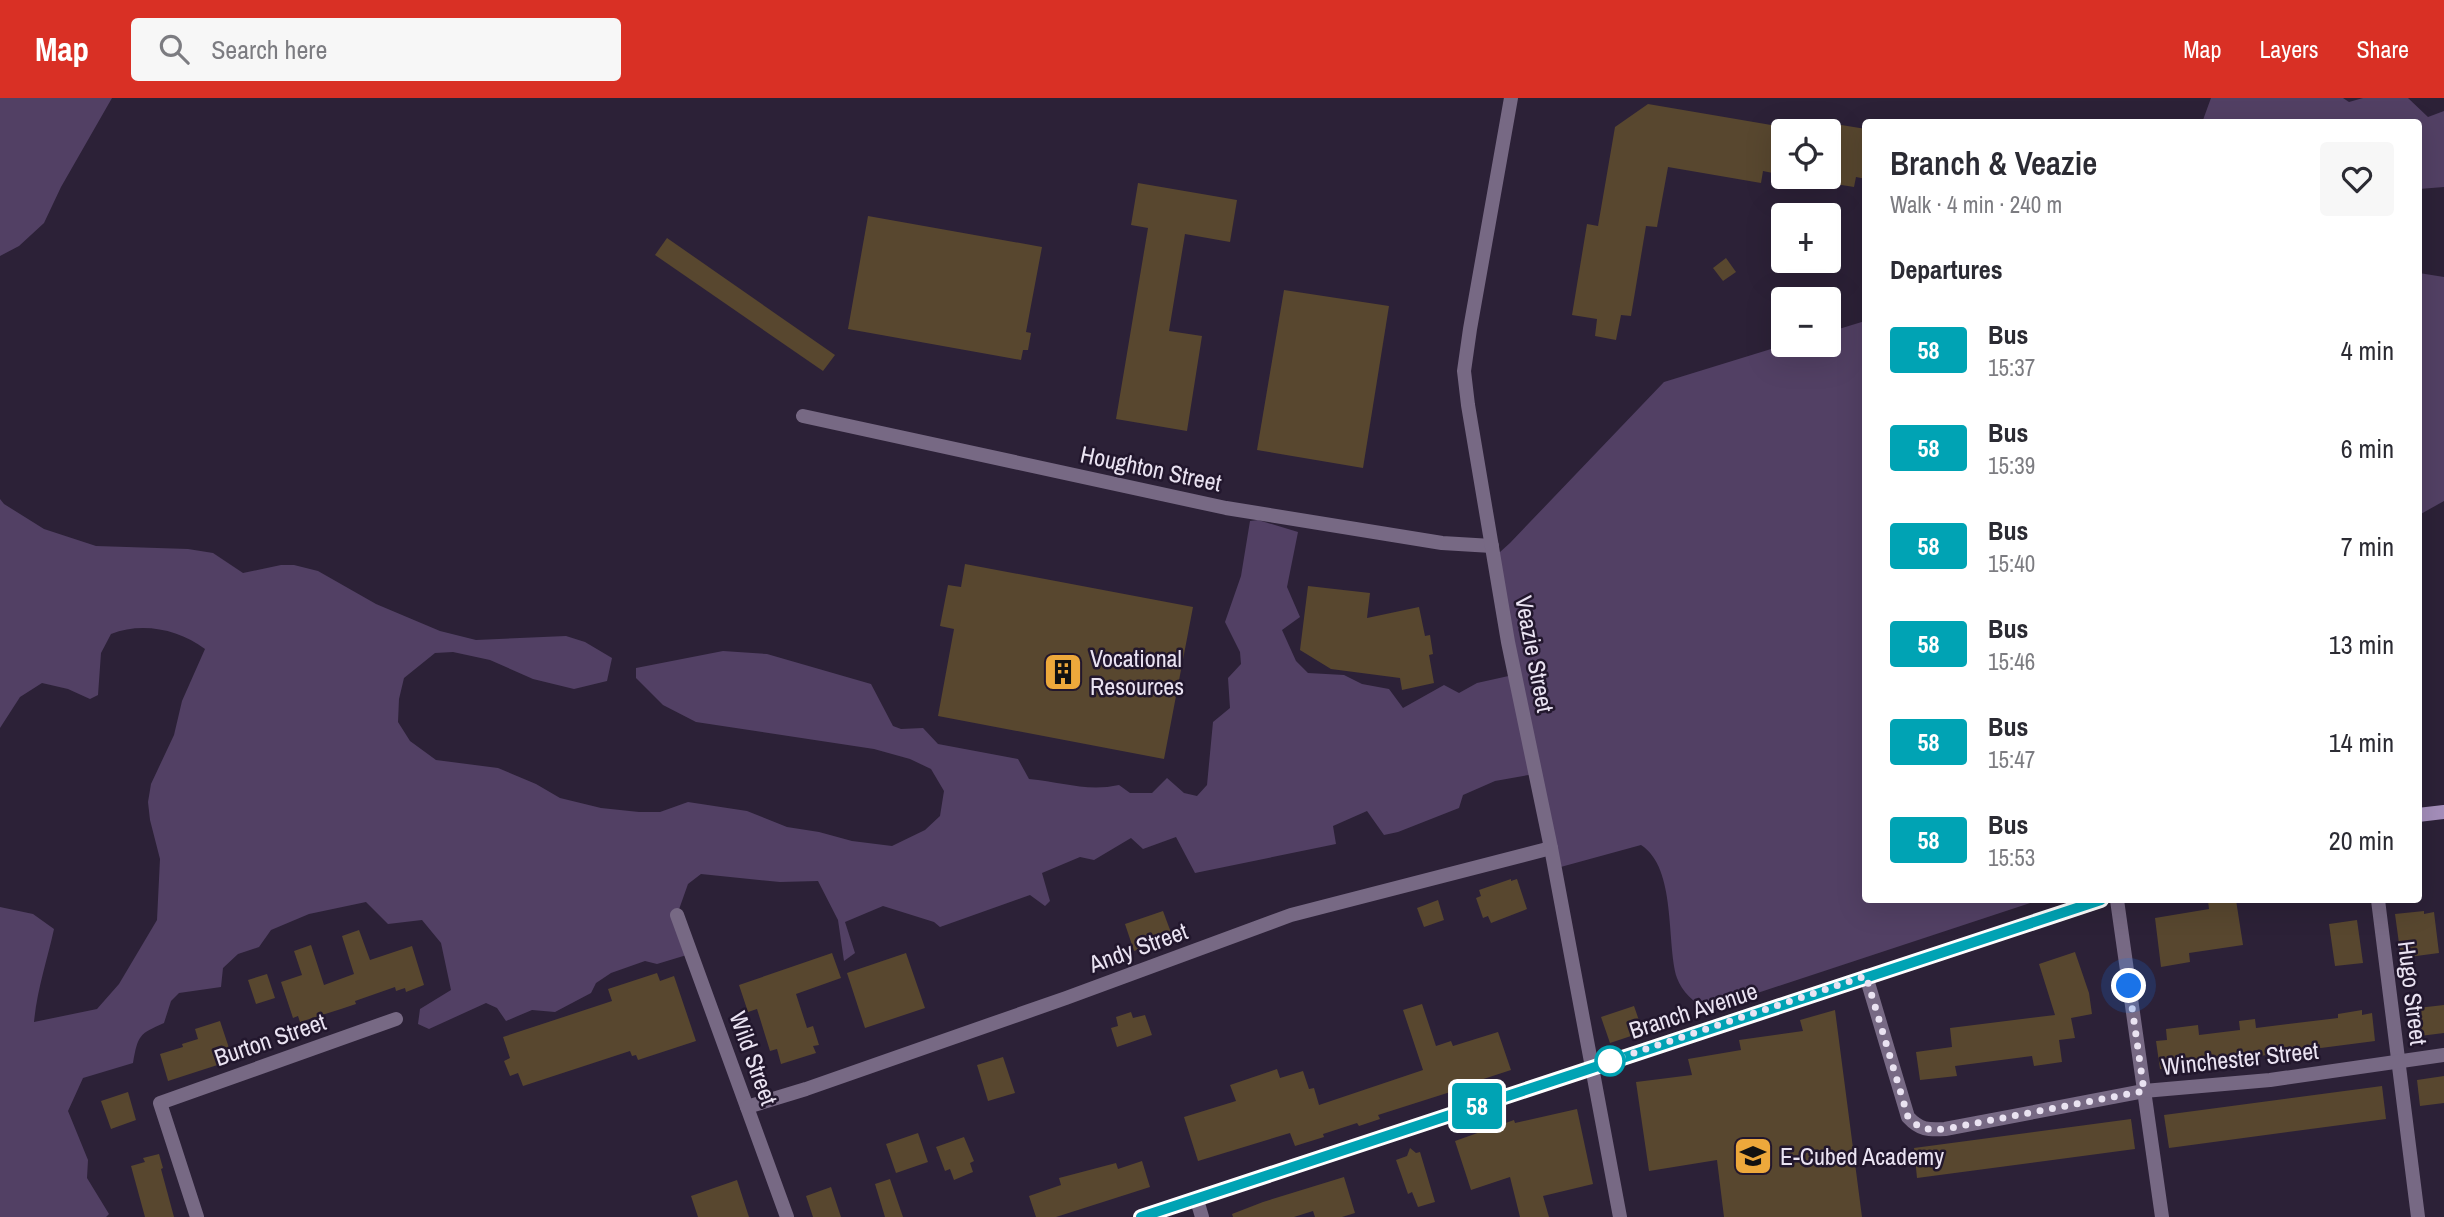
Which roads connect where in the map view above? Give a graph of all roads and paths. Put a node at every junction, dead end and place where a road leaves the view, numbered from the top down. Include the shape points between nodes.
1 (1511, 98) edge
2 (803, 416) dead end
3 (1492, 546) junction
4 (2444, 812) edge
5 (2422, 815) edge
6 (1551, 848) junction
7 (2092, 903) edge
8 (2117, 903) edge
9 (2378, 903) edge
10 (677, 915) dead end
11 (1866, 976) junction
12 (396, 1019) dead end
13 (2444, 1055) edge
14 (2399, 1061) junction
15 (1593, 1067) junction
16 (2144, 1091) junction
17 (747, 1107) junction
18 (1196, 1200) junction
19 (197, 1217) edge
20 (787, 1217) edge
21 (1141, 1217) edge
22 (1202, 1217) edge
23 (1620, 1217) edge
24 (2162, 1217) edge
25 (2418, 1217) edge

1 - 3 street, Veazie Street via 1464,371
2 - 3 street, Houghton Street via 1226,508 1441,543
3 - 6 street, Veazie Street
4 - 5 main road
6 - 15 street, Veazie Street
6 - 17 street, Andy Street via 1291,915
7 - 11 main road, Branch Avenue
8 - 16 street
9 - 14 street, Hugo Street
10 - 17 street, Wild Street
11 - 15 main road, Branch Avenue
11 - 16 street, Winchester Street via 1908,1117 1918,1127 1945,1129
12 - 19 street, Burton Street via 160,1103
13 - 14 street, Winchester Street
14 - 16 street, Winchester Street via 2270,1080
14 - 25 street, Hugo Street
15 - 18 main road, Branch Avenue
15 - 23 street, Veazie Street
16 - 24 street
17 - 20 street, Wild Street
18 - 21 main road, Branch Avenue
18 - 22 street

